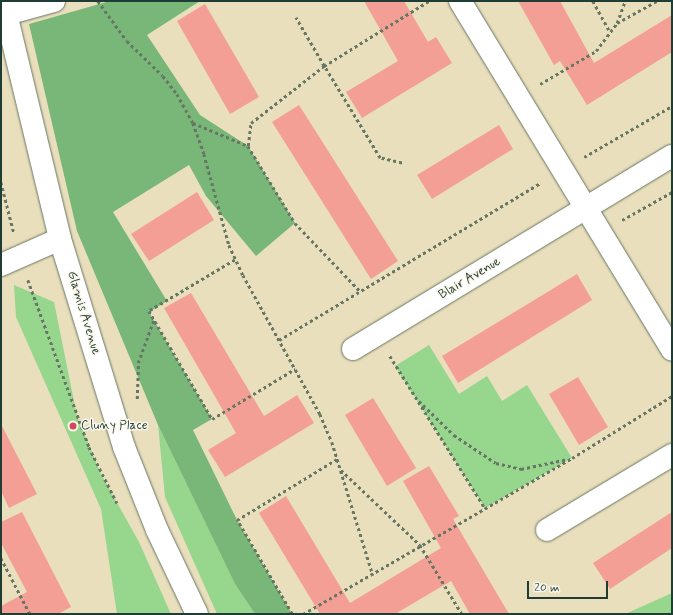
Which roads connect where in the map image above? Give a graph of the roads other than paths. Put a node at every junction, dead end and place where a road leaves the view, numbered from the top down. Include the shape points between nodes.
1 (54, 1) edge
2 (460, 1) edge
3 (5, 8) edge
4 (672, 156) edge
5 (587, 208) junction
6 (60, 239) junction
7 (10, 260) edge
8 (353, 349) dead end
9 (672, 350) edge
10 (672, 455) edge
11 (547, 530) dead end
12 (198, 614) edge

1 - 3 street
2 - 5 street
3 - 6 street, Glamis Avenue
4 - 5 street, Blair Avenue
5 - 8 street, Blair Avenue
5 - 9 street
6 - 7 street
6 - 12 street, Glamis Avenue via 124,447 157,530
10 - 11 street

